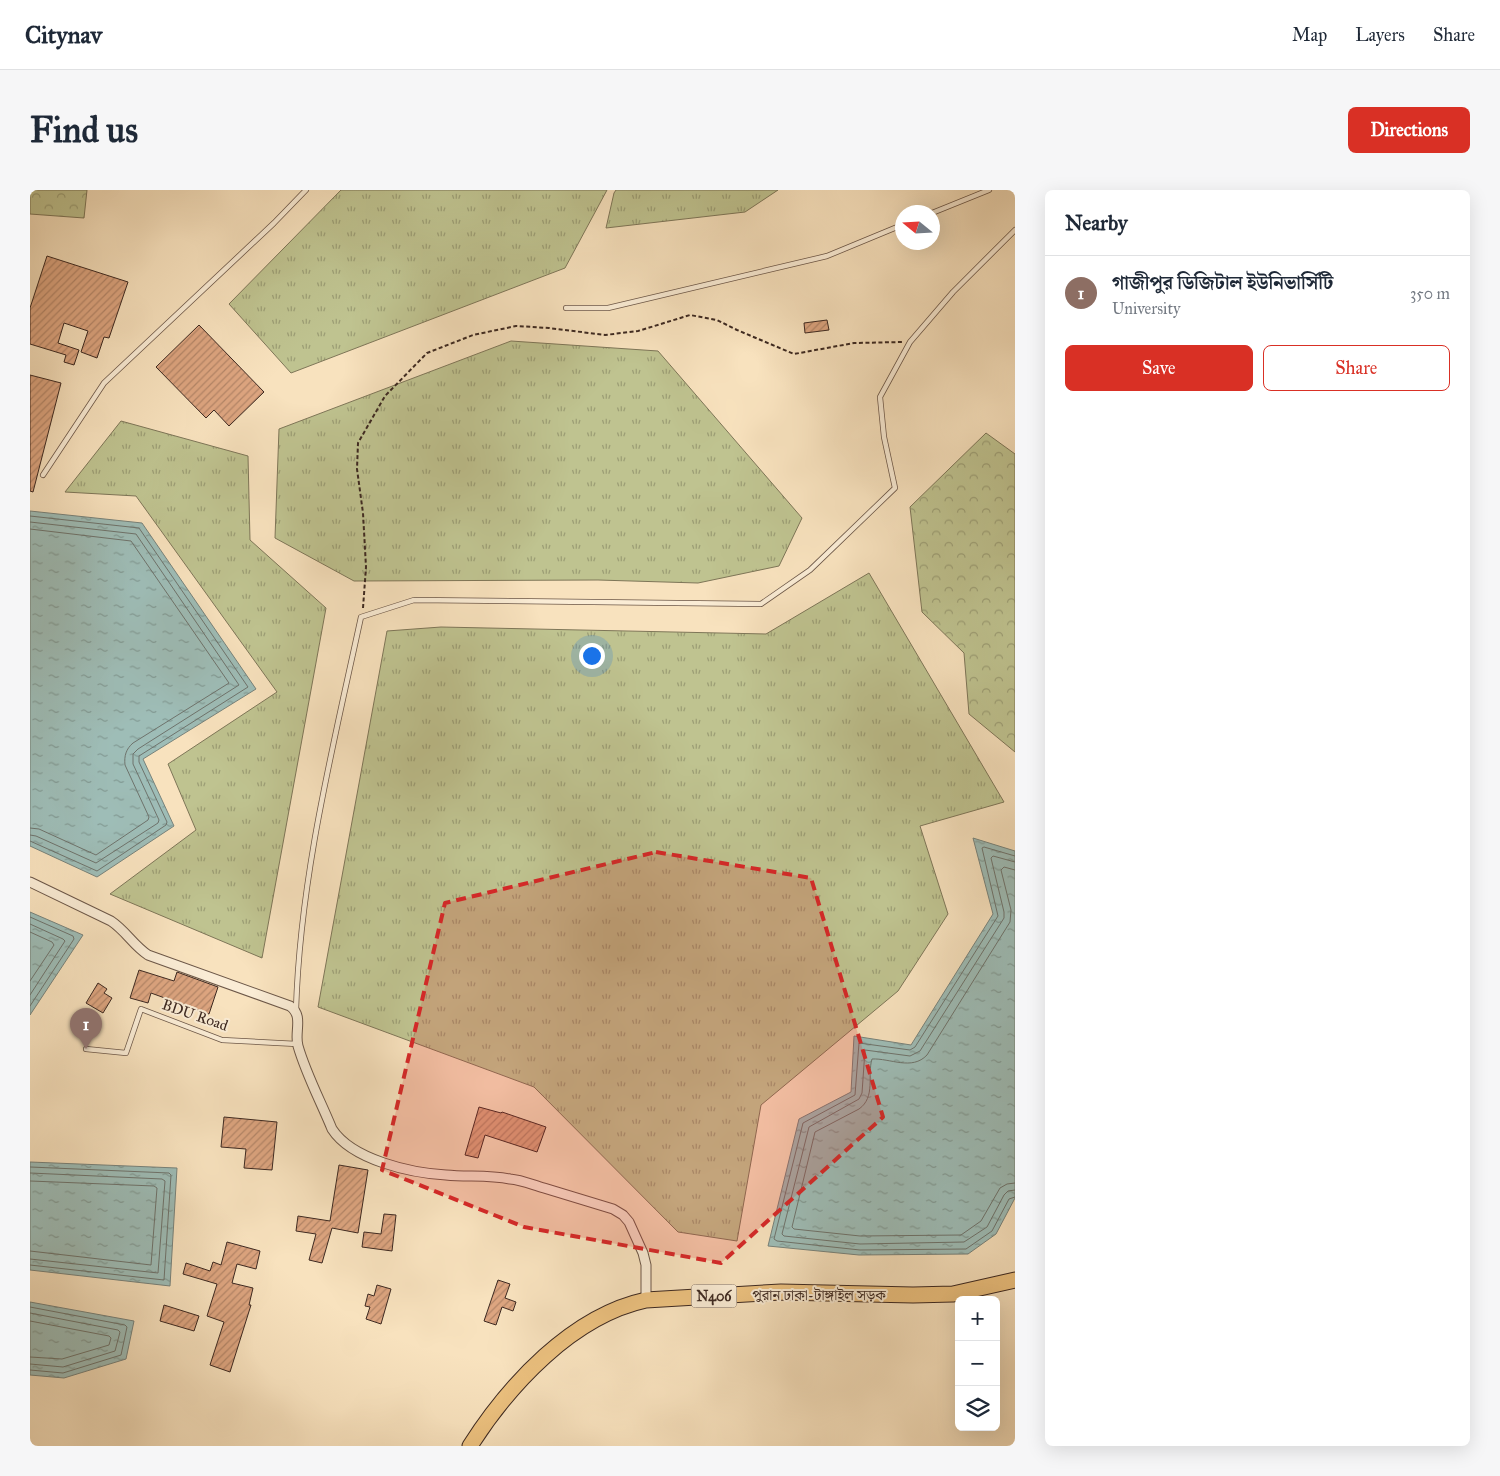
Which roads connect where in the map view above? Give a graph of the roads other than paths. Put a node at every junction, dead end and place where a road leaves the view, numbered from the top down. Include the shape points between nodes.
1 (306, 190) edge
2 (989, 190) edge
3 (940, 210) edge
4 (895, 228) edge
5 (1015, 230) edge
6 (566, 308) dead end
7 (43, 475) dead end
8 (30, 882) edge
9 (296, 1010) junction
10 (297, 1044) junction
11 (86, 1048) dead end
12 (1015, 1280) edge
13 (646, 1300) junction
14 (470, 1446) edge

1 - 7 lane via 104,384
2 - 3 lane
4 - 6 lane via 827,256 608,308
5 - 9 lane via 953,292 910,342 880,397 884,437 895,488 810,570 761,604 414,600 361,617 318,816 297,968
8 - 9 street via 123,929 138,949 148,955
9 - 10 street
10 - 11 lane, BDU Road via 222,1040 141,1009 126,1053
10 - 13 street via 332,1129 338,1138 355,1150 413,1170 513,1179 613,1209 623,1215 646,1264
12 - 13 highway, পুরান ঢাকা-টাঙ্গাইল সড়ক / N406 via 953,1294 780,1292
13 - 14 highway, পুরান ঢাকা-টাঙ্গাইল সড়ক / N406 via 625,1304 602,1315 554,1349 520,1380

